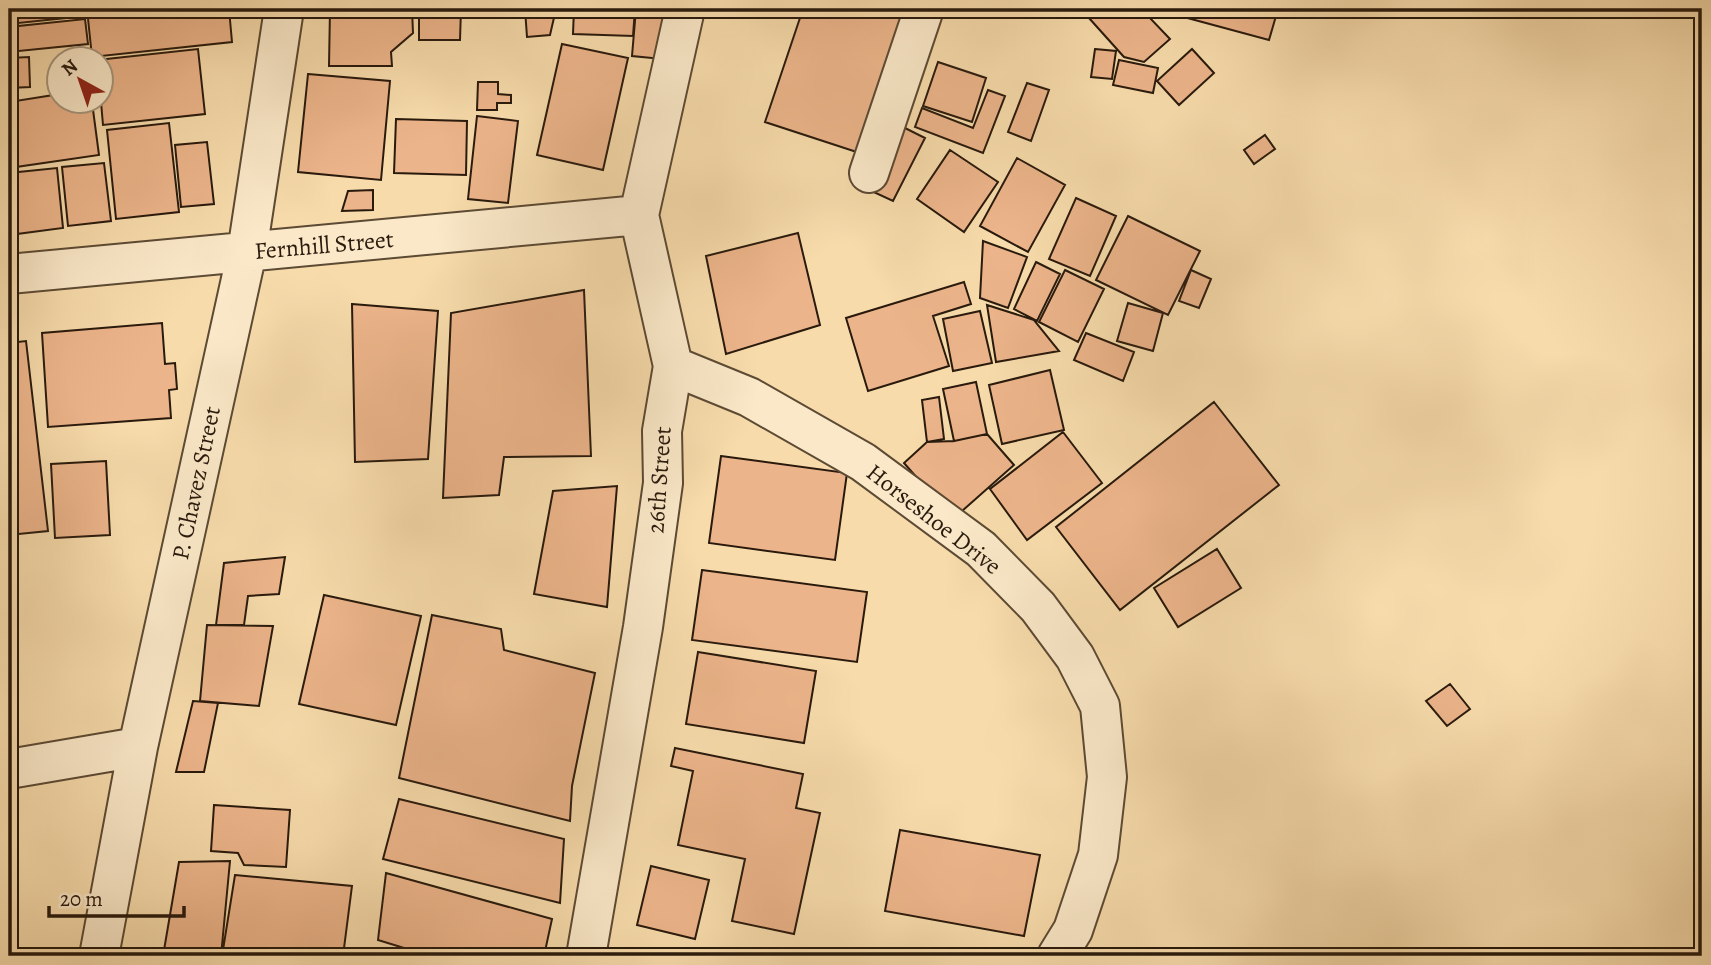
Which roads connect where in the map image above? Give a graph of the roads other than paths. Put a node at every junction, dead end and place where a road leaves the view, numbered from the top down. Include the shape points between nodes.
1 (284, 9) edge
2 (685, 9) edge
3 (924, 9) edge
4 (869, 173) dead end
5 (639, 215) junction
6 (247, 252) junction
7 (9, 274) edge
8 (673, 366) junction
9 (138, 747) junction
10 (9, 769) edge
11 (99, 956) edge
12 (586, 956) edge
13 (1057, 956) edge

1 - 6 street, P. Chavez Street
2 - 5 street, 26th Street
3 - 4 street
5 - 6 street, Fernhill Street
5 - 8 street, 26th Street
6 - 7 street, Fernhill Street
6 - 9 street, P. Chavez Street
8 - 12 street, 26th Street via 662,431 663,482 643,627
8 - 13 street, Horseshoe Drive via 749,397 863,462 981,549 1038,607 1075,657 1100,706 1107,777 1098,855 1073,930
9 - 10 street
9 - 11 street, P. Chavez Street

